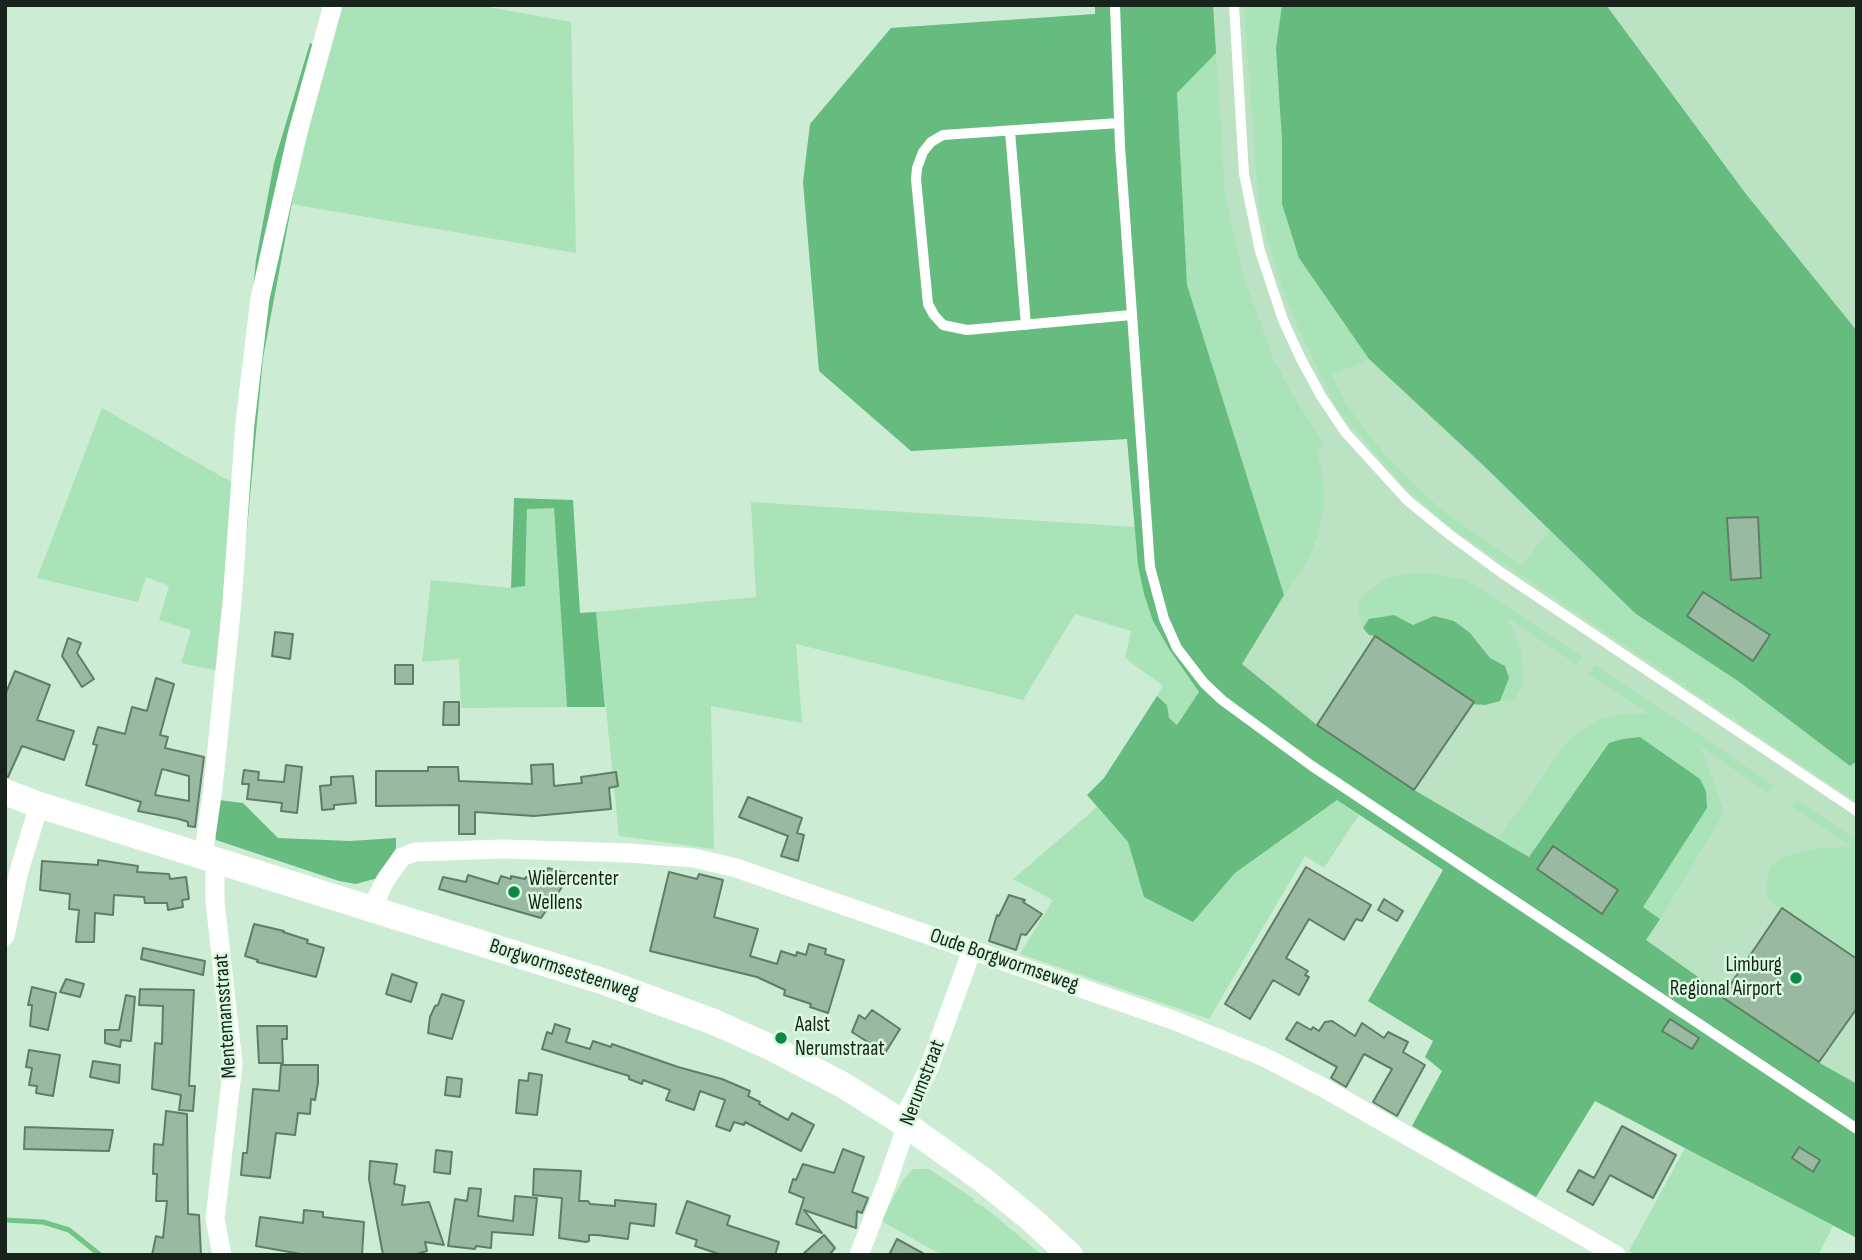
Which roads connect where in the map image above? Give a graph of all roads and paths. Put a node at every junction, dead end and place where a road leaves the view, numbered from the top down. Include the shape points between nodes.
1 (333, 5) edge
2 (1115, 5) edge
3 (1234, 5) edge
4 (1119, 123) junction
5 (1010, 131) junction
6 (1131, 315) junction
7 (1026, 325) junction
8 (5, 792) edge
9 (39, 805) junction
10 (1857, 811) edge
11 (209, 859) junction
12 (371, 909) junction
13 (5, 936) edge
14 (972, 950) junction
15 (905, 1124) junction
16 (1857, 1129) edge
17 (222, 1255) edge
18 (859, 1255) edge
19 (1070, 1255) edge
20 (1616, 1255) edge

1 - 11 street, Mentemansstraat via 297,135 260,298 245,423
2 - 4 lane
3 - 10 lane via 1244,174 1259,251 1301,359 1345,432 1407,500 1450,535
4 - 5 lane
4 - 6 lane
5 - 7 lane
5 - 7 lane via 937,138 922,152 916,180 928,303 934,315 943,325 957,329
6 - 7 lane
6 - 16 lane via 1155,593 1177,648 1204,684 1355,796
8 - 9 main road, Borgwormsesteenweg
9 - 11 main road, Borgwormsesteenweg
9 - 13 street
11 - 12 main road, Borgwormsesteenweg
11 - 17 street, Mentemansstraat via 233,1064 215,1219
12 - 14 street, Oude Borgwormseweg via 402,857 415,852 503,849 642,854 694,858 736,868
12 - 15 main road, Borgwormsesteenweg via 702,1017 843,1085
14 - 15 street, Nerumstraat
14 - 20 street, Oude Borgwormseweg via 1264,1057
15 - 18 street, Nerumstraat
15 - 19 main road, Borgwormsesteenweg via 983,1180

